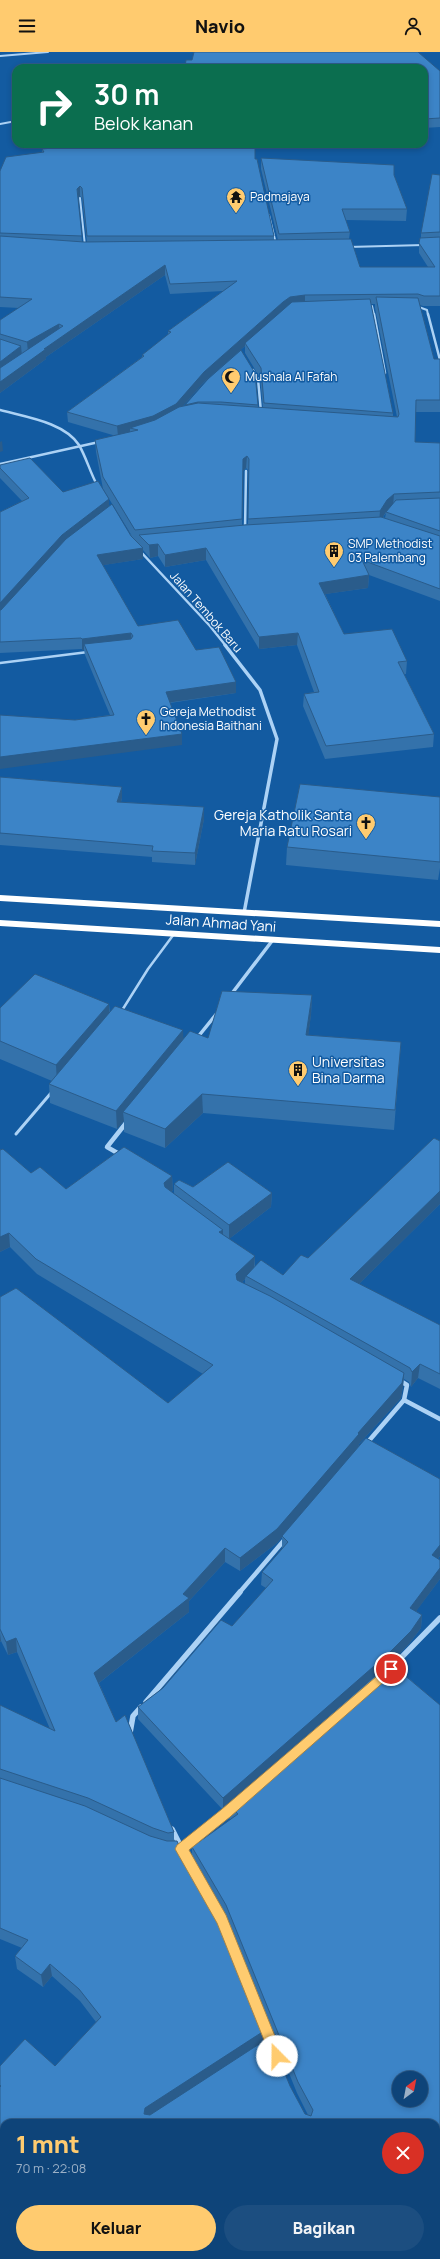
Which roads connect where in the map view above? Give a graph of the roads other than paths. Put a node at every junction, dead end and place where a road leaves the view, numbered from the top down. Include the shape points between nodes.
1 (48, 52) edge
2 (0, 56) edge
3 (12, 122) edge
4 (0, 124) edge
5 (80, 198) edge
6 (269, 213) edge
7 (425, 245) edge
8 (340, 247) edge
9 (78, 248) edge
10 (277, 248) edge
11 (364, 306) edge
12 (372, 306) junction
13 (380, 306) edge
14 (410, 306) edge
15 (440, 360) edge
16 (250, 366) edge
17 (386, 376) edge
18 (0, 410) edge
19 (262, 417) edge
20 (100, 442) edge
21 (78, 445) junction
22 (0, 464) edge
23 (246, 471) edge
24 (101, 491) edge
25 (245, 534) edge
26 (134, 545) edge
27 (92, 652) edge
28 (0, 663) edge
29 (0, 898) edge
30 (244, 914) junction
31 (0, 923) edge
32 (440, 924) edge
33 (174, 934) junction
34 (272, 941) junction
35 (440, 950) edge
36 (225, 1002) edge
37 (220, 1008) edge
38 (119, 1014) edge
39 (191, 1045) edge
40 (52, 1092) edge
41 (132, 1117) edge
42 (16, 1134) dead end
43 (127, 1158) edge
44 (394, 1377) edge
45 (404, 1400) junction
46 (440, 1419) edge
47 (363, 1448) edge
48 (292, 1531) edge
49 (440, 1618) edge
50 (391, 1669) junction
51 (385, 1674) edge
52 (397, 1674) edge
53 (133, 1741) edge
54 (238, 1803) edge
55 (168, 1821) edge
56 (175, 1849) edge
57 (181, 1849) junction
58 (189, 1862) edge
59 (263, 2022) edge
60 (272, 2043) junction
61 (265, 2047) edge
62 (274, 2049) edge

1 - 2 street
3 - 4 street
5 - 9 street via 85,249
6 - 10 street
7 - 8 street
11 - 12 street
12 - 13 street
12 - 17 street
14 - 15 street via 427,310
16 - 19 street via 258,379
18 - 21 street via 55,427 71,436
20 - 21 street
21 - 22 street
21 - 24 street
23 - 25 street
26 - 30 street, Jalan Tembok Baru via 210,626 260,690 272,718 277,739
27 - 28 lane
29 - 30 highway, Jalan Ahmad Yani
30 - 32 highway, Jalan Ahmad Yani
31 - 33 highway, Jalan Ahmad Yani
33 - 34 highway, Jalan Ahmad Yani
33 - 38 lane
34 - 35 highway, Jalan Ahmad Yani
34 - 36 street
37 - 39 street
40 - 42 lane
41 - 43 street via 107,1147
44 - 45 street via 407,1385
45 - 46 street
45 - 47 street
48 - 53 street via 133,1716 130,1726
49 - 50 street
50 - 51 street
50 - 52 street
54 - 57 street
55 - 57 street
56 - 57 street
57 - 58 street
59 - 60 street
60 - 61 street
60 - 62 street

